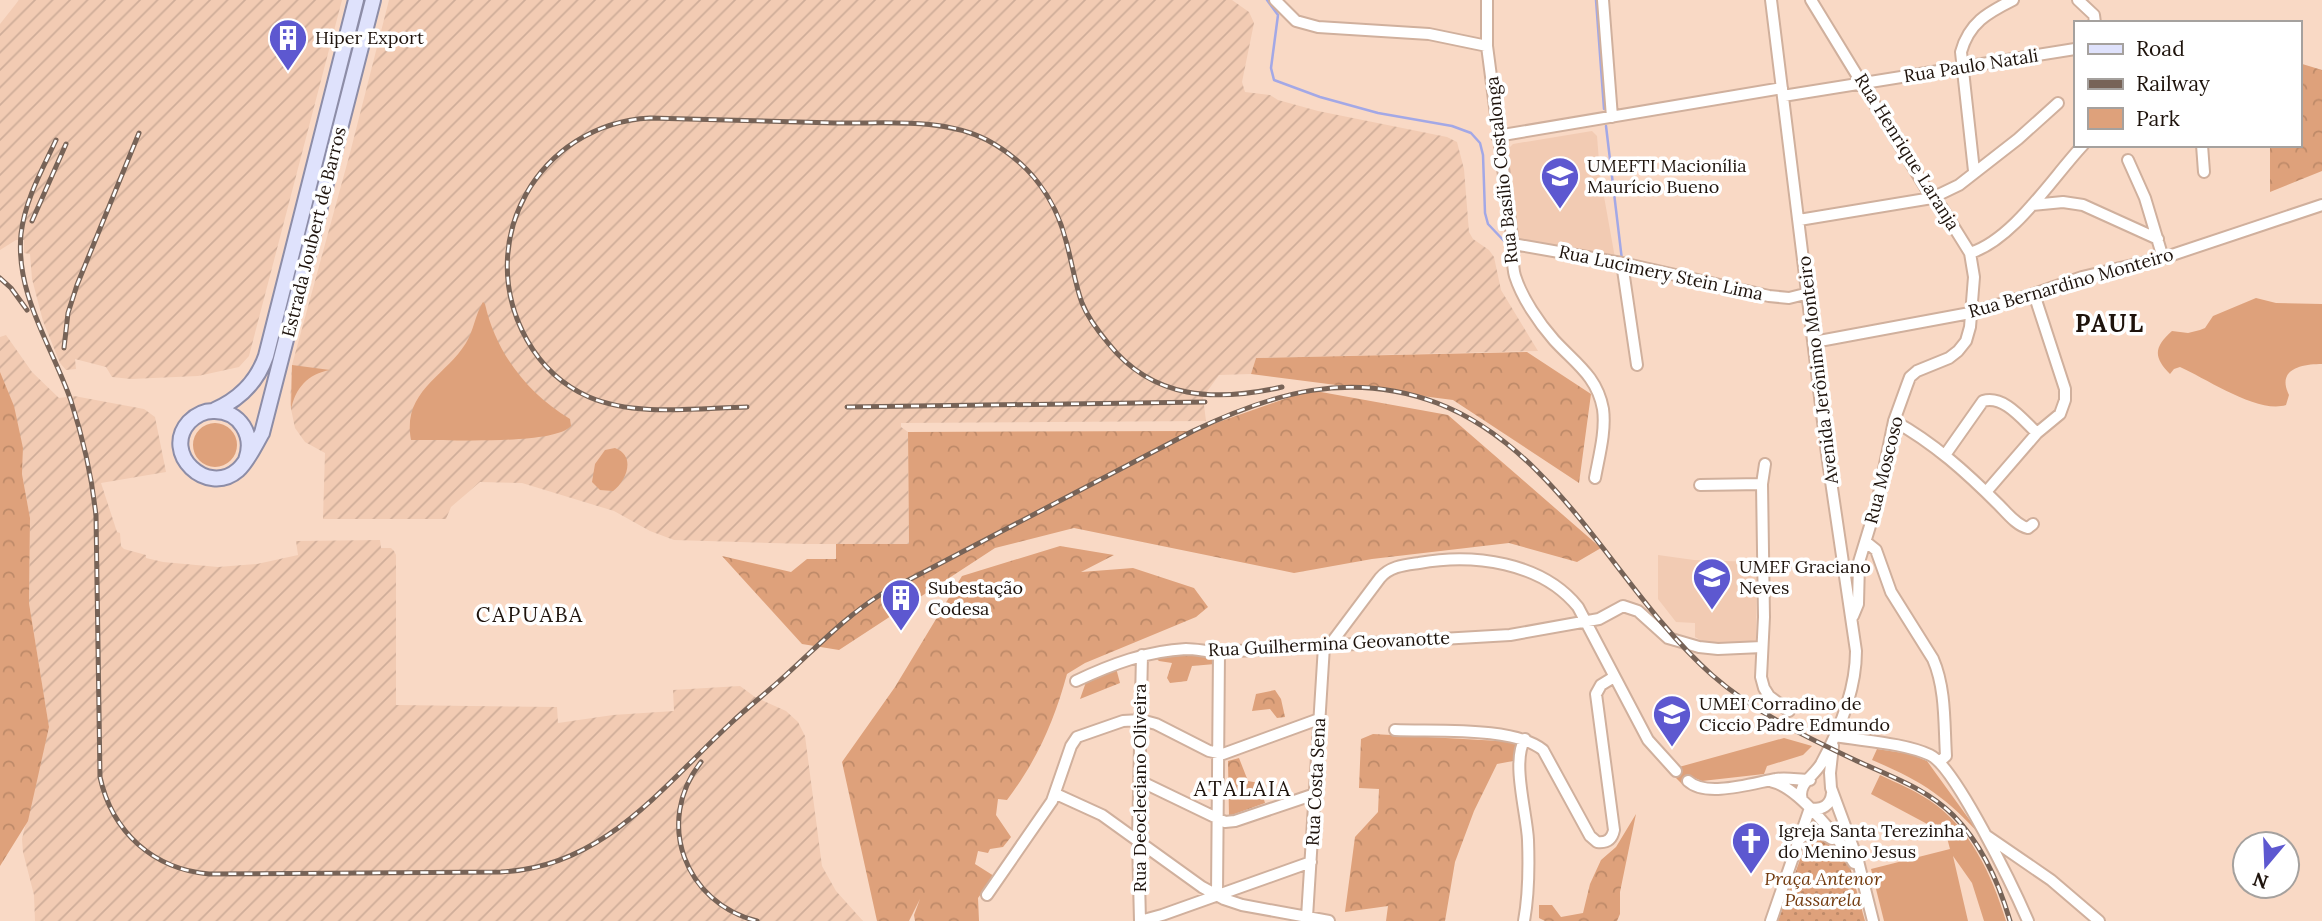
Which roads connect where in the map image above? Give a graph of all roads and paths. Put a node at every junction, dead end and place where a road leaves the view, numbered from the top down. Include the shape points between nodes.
1 (356, 0) edge
2 (373, 0) edge
3 (1275, 0) edge
4 (1487, 0) edge
5 (1603, 0) edge
6 (1771, 0) edge
7 (1811, 0) edge
8 (2012, 0) edge
9 (2078, 0) edge
10 (2095, 21) edge
11 (1487, 46) junction
12 (2074, 49) edge
13 (1962, 68) junction
14 (1865, 85) junction
15 (1783, 92) junction
16 (2058, 103) dead end
17 (1612, 117) junction
18 (1497, 136) junction
19 (2081, 147) edge
20 (2203, 147) edge
21 (2128, 160) dead end
22 (1975, 171) junction
23 (2204, 172) dead end
24 (1932, 198) junction
25 (2032, 205) junction
26 (2322, 205) edge
27 (1799, 220) junction
28 (2158, 239) junction
29 (1513, 244) junction
30 (1970, 253) junction
31 (2163, 258) junction
32 (1622, 263) junction
33 (1809, 293) junction
34 (2032, 295) junction
35 (1970, 313) junction
36 (1814, 342) junction
37 (2046, 346) dead end
38 (1637, 365) dead end
39 (215, 410) junction
40 (1894, 421) junction
41 (2037, 433) junction
42 (1945, 455) junction
43 (246, 460) junction
44 (1765, 464) dead end
45 (1595, 478) dead end
46 (1762, 484) junction
47 (1700, 485) dead end
48 (1986, 492) junction
49 (2033, 524) dead end
50 (1866, 542) junction
51 (1853, 617) junction
52 (1586, 620) junction
53 (1327, 646) junction
54 (1762, 647) junction
55 (1219, 652) junction
56 (1142, 655) junction
57 (1614, 677) junction
58 (1076, 681) dead end
59 (1789, 711) dead end
60 (1320, 719) junction
61 (1141, 720) junction
62 (1395, 730) dead end
63 (1835, 736) junction
64 (1525, 739) junction
65 (1218, 754) junction
66 (1939, 762) junction
67 (1676, 771) dead end
68 (1808, 780) junction
69 (1140, 781) junction
70 (1688, 781) dead end
71 (1767, 782) junction
72 (1831, 788) junction
73 (1056, 794) junction
74 (1315, 794) junction
75 (1806, 804) junction
76 (1218, 820) junction
77 (1985, 834) junction
78 (1138, 839) junction
79 (1799, 840) junction
80 (1844, 848) junction
81 (1311, 862) junction
82 (1862, 878) junction
83 (987, 895) dead end
84 (1217, 895) junction
85 (1307, 917) junction
86 (1140, 921) edge
87 (1329, 921) edge
88 (1524, 921) edge
89 (1771, 921) edge
90 (1872, 921) edge
91 (2028, 921) edge
92 (2099, 921) edge

1 - 39 main road, Estrada Joubert de Barros via 267,356 247,390
2 - 43 main road, Estrada Joubert de Barros via 266,421
3 - 11 street via 1296,21 1318,27 1429,34
4 - 11 street, Rua Basílio Costalonga
5 - 17 street
6 - 15 street, Avenida Jerônimo Monteiro
7 - 14 street, Rua Henrique Laranja
8 - 13 street via 1975,23 1963,45
9 - 10 street
11 - 18 street, Rua Basílio Costalonga
12 - 13 street, Rua Paulo Natali
13 - 14 street, Rua Paulo Natali
13 - 22 street
14 - 15 street, Rua Paulo Natali
14 - 24 street, Rua Henrique Laranja
15 - 17 street, Rua Paulo Natali
15 - 27 street, Avenida Jerônimo Monteiro
16 - 22 street
17 - 18 street, Rua Paulo Natali
18 - 29 street, Rua Basílio Costalonga
19 - 25 street
20 - 23 street
21 - 28 street
22 - 24 street
24 - 27 street
24 - 30 street, Rua Henrique Laranja
25 - 28 street via 2082,205
25 - 30 street via 1989,247
26 - 31 street, Rua Bernardino Monteiro
27 - 33 street, Avenida Jerônimo Monteiro
28 - 31 street
29 - 32 street, Rua Lucimery Stein Lima
29 - 45 street, Rua Basílio Costalonga via 1515,276 1525,299 1553,339 1581,365 1601,400 1604,422
30 - 35 street, Rua Henrique Laranja via 1974,277
31 - 34 street, Rua Bernardino Monteiro via 2082,277
32 - 33 street, Rua Lucimery Stein Lima via 1769,296
32 - 38 street
33 - 36 street, Avenida Jerônimo Monteiro
34 - 35 street, Rua Bernardino Monteiro
34 - 37 street
34 - 41 street via 2065,389 2060,414
35 - 36 street, Rua Bernardino Monteiro
35 - 40 street, Rua Moscoso via 1966,341 1950,358 1910,377
36 - 51 street, Avenida Jerônimo Monteiro
39 - 43 main road via 229,413 244,427 249,447
39 - 43 main road via 195,416 183,432 182,453 188,465 198,474 218,478 237,471
40 - 42 street
40 - 50 street, Rua Moscoso
41 - 42 street via 2003,402 1983,401
41 - 48 street
42 - 48 street
44 - 46 street
46 - 47 street
46 - 54 street
48 - 49 street via 2020,526
50 - 51 street
50 - 66 street, Rua Moscoso via 1876,550 1891,592 1936,664 1946,756
51 - 63 street, Avenida Jerônimo Monteiro via 1856,665
52 - 53 street, Rua Guilhermina Geovanotte via 1487,637
52 - 53 street via 1563,591 1518,568 1483,560 1433,561 1387,571
52 - 54 street, Rua Guilhermina Geovanotte via 1630,607 1668,638 1710,649
52 - 57 street
53 - 55 street, Rua Guilhermina Geovanotte
53 - 60 street, Rua Costa Sena
54 - 59 street via 1764,688
55 - 56 street, Rua Guilhermina Geovanotte via 1184,649
55 - 65 street
56 - 58 street, Rua Guilhermina Geovanotte
56 - 61 street, Rua Deocleciano Oliveira
57 - 64 street via 1596,694 1614,830 1609,840 1593,840 1543,750
57 - 67 street via 1648,740
60 - 65 street
60 - 74 street, Rua Costa Sena
61 - 65 street
61 - 69 street, Rua Deocleciano Oliveira
61 - 73 street via 1123,721 1077,737
62 - 64 street
63 - 66 street via 1929,754
63 - 68 street, Avenida Jerônimo Monteiro
63 - 72 street, Avenida Jerônimo Monteiro
64 - 88 street via 1519,756 1528,854
65 - 76 street
66 - 77 street
68 - 71 street
68 - 72 street via 1823,780
68 - 75 street via 1801,789
69 - 76 street
69 - 78 street, Rua Deocleciano Oliveira
70 - 71 street via 1703,789
71 - 75 street via 1784,786
72 - 75 street via 1828,804 1821,808
72 - 82 street, Avenida Jerônimo Monteiro
73 - 78 street via 1093,810
73 - 83 street
74 - 76 street via 1235,821
74 - 81 street, Rua Costa Sena
75 - 79 street
75 - 80 street, Avenida Jerônimo Monteiro
76 - 84 street
77 - 91 street
77 - 92 street
78 - 84 street
78 - 86 street, Rua Deocleciano Oliveira
79 - 80 street via 1816,831
79 - 89 street
80 - 82 street, Avenida Jerônimo Monteiro
81 - 84 street
81 - 85 street, Rua Costa Sena
82 - 90 street, Avenida Jerônimo Monteiro
84 - 85 street via 1242,905
84 - 86 street
85 - 87 street

